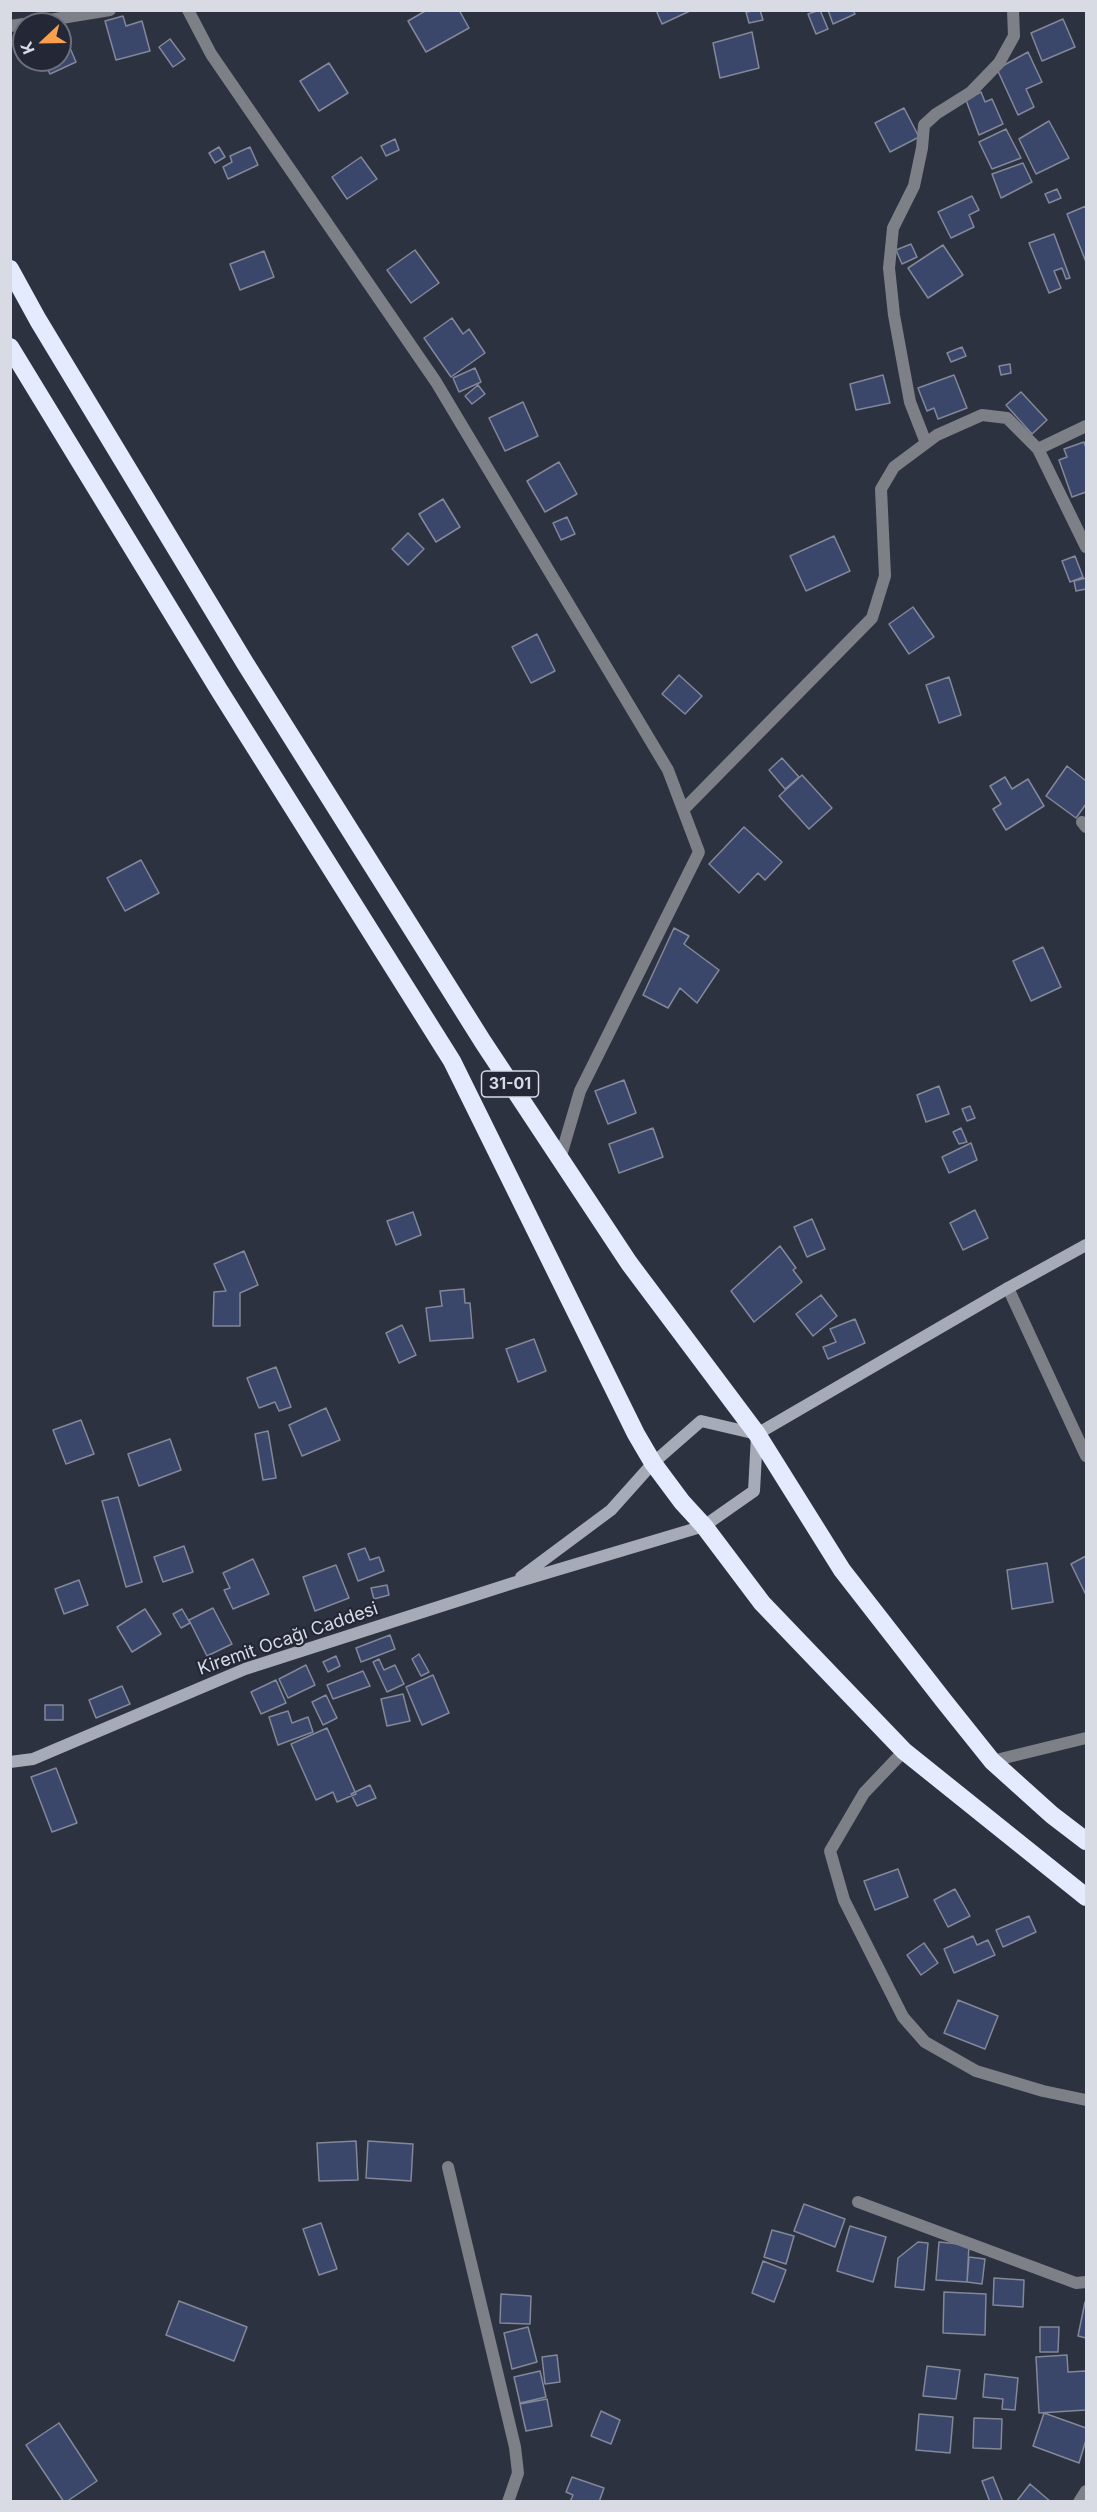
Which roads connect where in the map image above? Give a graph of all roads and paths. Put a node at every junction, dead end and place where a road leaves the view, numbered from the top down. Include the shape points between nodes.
1 (110, 10) edge
2 (188, 10) edge
3 (1013, 10) edge
4 (72, 16) edge
5 (10, 269) edge
6 (10, 347) edge
7 (1086, 426) edge
8 (926, 443) junction
9 (1038, 449) junction
10 (1086, 547) edge
11 (682, 810) junction
12 (560, 1158) junction
13 (1086, 1245) edge
14 (1008, 1288) junction
15 (757, 1434) junction
16 (1086, 1456) edge
17 (653, 1463) junction
18 (704, 1526) junction
19 (513, 1583) junction
20 (1086, 1737) edge
21 (903, 1751) junction
22 (993, 1761) junction
23 (10, 1762) edge
24 (1086, 1841) edge
25 (1086, 1897) edge
26 (1086, 2100) edge
27 (448, 2167) dead end
28 (858, 2202) dead end
29 (1086, 2282) edge
30 (1086, 2491) edge
31 (508, 2502) edge
32 (1078, 2502) edge

1 - 4 street
2 - 11 street via 211,54 436,382 668,770
3 - 8 street via 1014,36 999,63 971,92 924,124 914,186 893,228 889,268 894,315 910,402
5 - 12 highway, 31-01 via 245,663
6 - 17 highway, 31-01 via 452,1061
7 - 9 street
8 - 9 street via 982,415 1007,418
8 - 11 street via 894,467 880,489 885,576 872,618
9 - 10 street
11 - 12 street via 699,852 580,1091
12 - 15 highway, 31-01 via 629,1263
13 - 14 street
14 - 15 street
14 - 16 street
15 - 17 street via 701,1421
15 - 18 street, Kiremit Ocağı Caddesi via 754,1491
15 - 22 highway, 31-01 via 842,1570
17 - 18 highway, 31-01
17 - 19 street via 611,1510
18 - 19 street, Kiremit Ocağı Caddesi
18 - 21 highway, 31-01 via 762,1603
19 - 23 street, Kiremit Ocağı Caddesi via 245,1669 33,1759
20 - 22 street
21 - 25 highway, 31-01
21 - 26 street via 864,1793 830,1851 844,1900 903,2017 925,2042 976,2071
22 - 24 highway, 31-01
27 - 31 street via 515,2446 518,2473
28 - 29 street via 1076,2283
30 - 32 street

